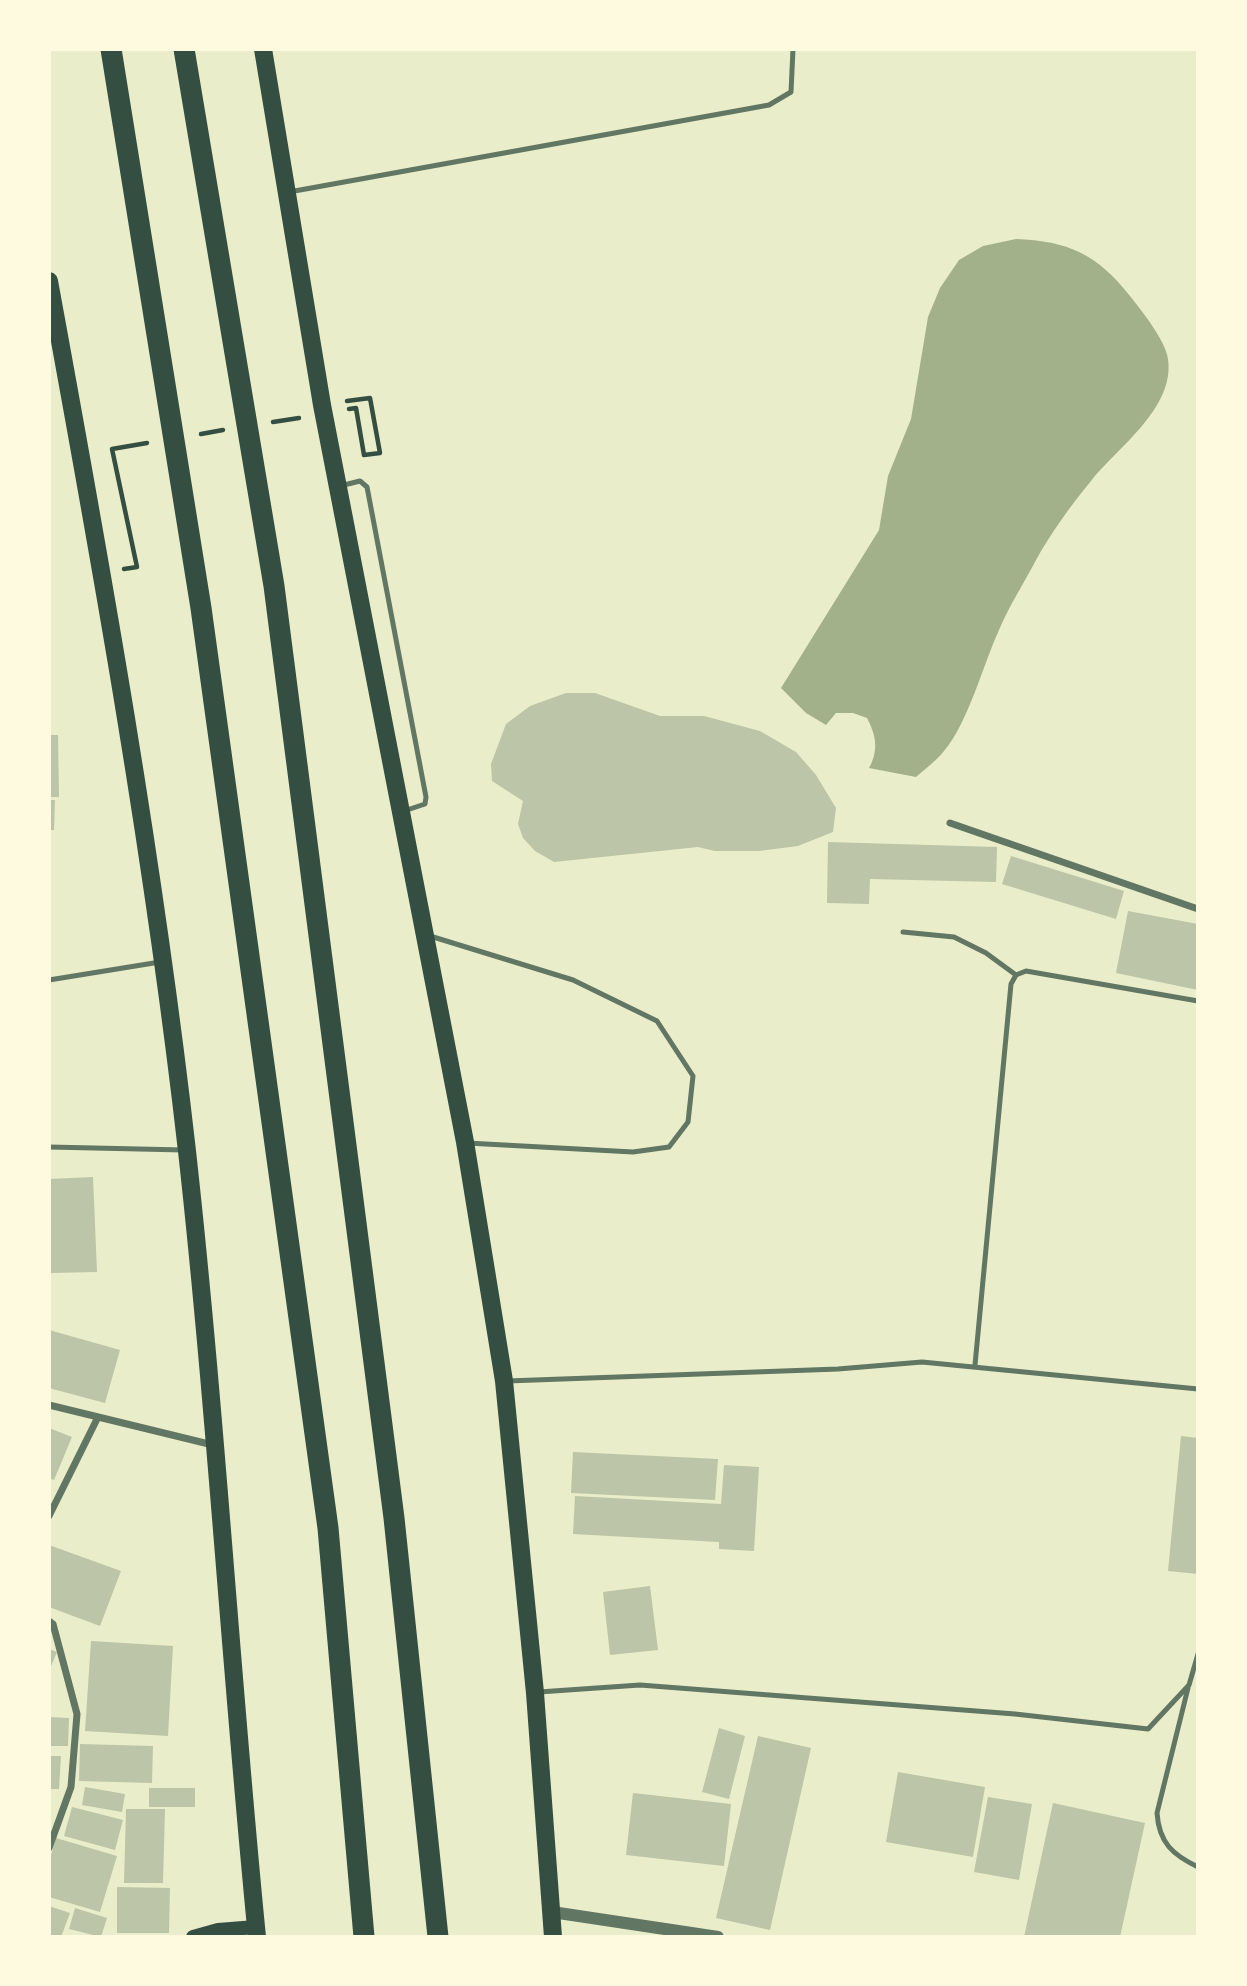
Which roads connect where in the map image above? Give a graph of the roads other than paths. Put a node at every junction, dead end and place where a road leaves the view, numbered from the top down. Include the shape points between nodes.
1 (111, 49) edge
2 (184, 49) edge
3 (263, 49) edge
4 (793, 49) edge
5 (285, 192) junction
6 (49, 281) edge
7 (337, 486) junction
8 (400, 811) junction
9 (950, 823) dead end
10 (1198, 909) edge
11 (903, 932) dead end
12 (424, 934) junction
13 (163, 961) junction
14 (1016, 975) junction
15 (49, 980) edge
16 (1198, 1002) edge
17 (465, 1142) junction
18 (49, 1147) edge
19 (187, 1151) junction
20 (975, 1365) junction
21 (504, 1381) junction
22 (1198, 1389) edge
23 (49, 1405) edge
24 (98, 1416) junction
25 (218, 1446) junction
26 (49, 1516) edge
27 (49, 1621) edge
28 (1198, 1654) edge
29 (1189, 1685) junction
30 (535, 1693) junction
31 (49, 1848) edge
32 (1198, 1867) edge
33 (552, 1912) junction
34 (257, 1932) edge
35 (193, 1937) edge
36 (364, 1937) edge
37 (438, 1937) edge
38 (553, 1937) edge
39 (718, 1937) edge

1 - 36 highway via 201,608 324,1500
2 - 37 highway via 274,586 394,1518
3 - 5 main road
4 - 5 lane via 792,92 769,105
5 - 7 main road
6 - 13 main road via 103,572
7 - 8 main road
7 - 8 lane via 360,481 367,487 426,797 425,804
8 - 12 main road
9 - 10 street
11 - 14 lane via 954,937
12 - 17 main road
12 - 17 lane via 573,980 657,1021 694,1076 688,1122 669,1147 633,1152
13 - 15 lane
13 - 19 main road
14 - 16 lane via 1026,971
14 - 20 lane via 1011,984
17 - 21 main road
18 - 19 lane
19 - 25 main road
20 - 21 lane via 890,1363 838,1370
20 - 22 lane
21 - 30 main road
23 - 24 street
24 - 25 street
24 - 26 street
25 - 34 main road
27 - 31 street via 77,1714 71,1787
28 - 29 lane
29 - 30 lane via 1148,1729 1016,1714 640,1685
29 - 32 lane via 1157,1813 1158,1832 1175,1856
30 - 33 main road
33 - 38 main road
33 - 39 street
34 - 35 main road via 218,1930

